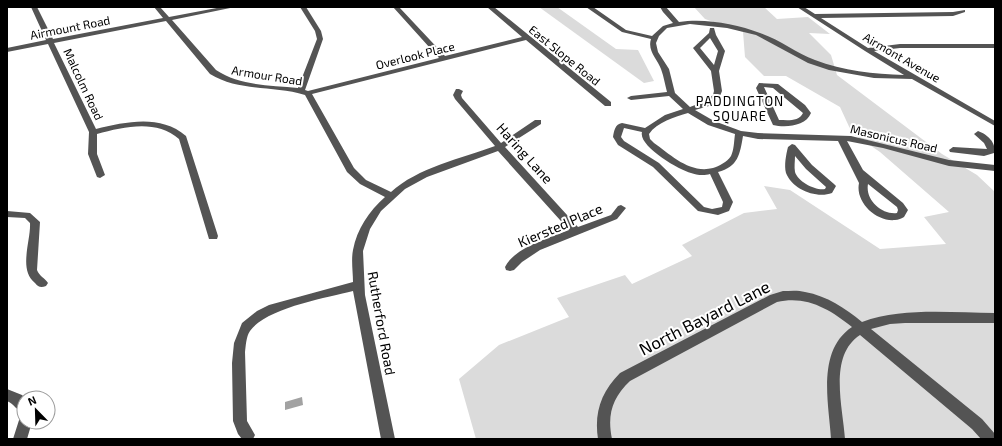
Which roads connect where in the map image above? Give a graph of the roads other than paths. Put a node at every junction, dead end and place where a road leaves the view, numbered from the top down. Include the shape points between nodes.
1 (34, 7) edge
2 (157, 7) edge
3 (232, 7) edge
4 (303, 7) edge
5 (396, 7) edge
6 (490, 7) edge
7 (589, 7) edge
8 (663, 7) edge
9 (800, 7) edge
10 (963, 12) dead end
11 (813, 16) junction
12 (168, 19) junction
13 (677, 23) junction
14 (712, 24) junction
15 (711, 34) junction
16 (526, 38) junction
17 (654, 38) junction
18 (50, 42) junction
19 (995, 46) edge
20 (7, 50) edge
21 (867, 50) junction
22 (444, 59) junction
23 (886, 61) junction
24 (715, 71) junction
25 (860, 74) junction
26 (913, 77) junction
27 (459, 91) dead end
28 (305, 92) junction
29 (671, 94) junction
30 (631, 98) dead end
31 (608, 104) dead end
32 (689, 110) junction
33 (538, 122) dead end
34 (776, 123) junction
35 (995, 124) edge
36 (646, 130) junction
37 (93, 132) junction
38 (739, 133) junction
39 (978, 134) dead end
40 (786, 137) junction
41 (841, 138) junction
42 (500, 147) junction
43 (792, 147) junction
44 (953, 150) dead end
45 (984, 153) junction
46 (672, 161) junction
47 (995, 165) edge
48 (659, 168) junction
49 (995, 168) edge
50 (713, 171) junction
51 (859, 172) junction
52 (100, 174) dead end
53 (391, 196) junction
54 (621, 208) dead end
55 (7, 214) edge
56 (577, 232) junction
57 (213, 236) dead end
58 (510, 267) dead end
59 (42, 283) dead end
60 (358, 285) junction
61 (995, 318) edge
62 (861, 327) junction
63 (248, 435) dead end
64 (388, 439) edge
65 (606, 439) edge
66 (838, 439) edge
67 (990, 439) edge

1 - 18 street, Malcolm Road
2 - 12 street, Armour Road
3 - 12 street, Airmount Road
4 - 28 street via 320,39
5 - 22 street
6 - 16 street, East Slope Road
7 - 17 street via 624,31
8 - 13 street
9 - 11 street, Airmont Avenue
10 - 11 street
11 - 21 street, Airmont Avenue
12 - 18 street, Airmount Road
12 - 28 street, Armour Road via 213,72 222,78
13 - 14 street
13 - 17 street via 665,27
14 - 15 street
14 - 25 street via 751,31 821,65
15 - 24 street via 721,54
15 - 24 street via 696,48
16 - 22 street, Overlook Place
16 - 31 street, East Slope Road
17 - 29 street via 655,52 665,69
18 - 20 street, Airmount Road
18 - 37 street, Malcolm Road
19 - 21 street via 890,47
21 - 23 street, Airmont Avenue
22 - 28 street, Overlook Place
23 - 25 street via 890,70
23 - 26 street, Airmont Avenue
24 - 32 street via 718,91 716,96 706,104
25 - 26 street
26 - 35 street, Airmont Avenue
27 - 42 street, Haring Lane via 459,99
28 - 53 street via 350,170 363,182
29 - 30 street
29 - 32 street, Masonicus Road
32 - 36 street via 662,120
32 - 38 street, Masonicus Road via 711,124
33 - 42 street, Rutherford Road
34 - 34 street via 803,120 807,113 774,86 762,85 760,88
34 - 40 street
36 - 46 street via 646,139 651,145
36 - 48 street via 622,125 617,137 621,143
37 - 52 street, Malcolm Road via 91,154
37 - 57 street via 151,124 179,134
38 - 40 street, Masonicus Road
38 - 50 street via 733,159 722,168
39 - 45 street via 991,147 990,151
40 - 41 street, Masonicus Road
40 - 43 street
41 - 49 street, Masonicus Road via 869,142 949,163
41 - 51 street
42 - 53 street, Rutherford Road via 424,176
42 - 56 street, Haring Lane
43 - 43 street via 790,170 793,176 817,193 822,194 829,190 831,186 809,167
44 - 45 street
45 - 47 street
46 - 48 street
46 - 50 street via 693,171
48 - 50 street via 697,205 706,211 718,212 726,209 728,202
51 - 51 street via 864,183 861,193 867,202 886,215 901,215 903,210 900,205
53 - 60 street, Rutherford Road via 370,219 360,239
54 - 56 street, Kiersted Place via 614,217
55 - 59 street via 26,215 35,222 32,268 33,275
56 - 58 street, Kiersted Place via 536,247 518,258
60 - 63 street via 273,308 248,325 242,334 238,350 240,421
60 - 64 street, Rutherford Road
61 - 62 street via 895,318 872,322
62 - 65 street, North Bayard Lane via 843,313 816,299 794,295 774,298 625,377 612,390 605,405 603,418
62 - 66 street via 846,339 836,359 834,371
62 - 67 street, North Bayard Lane via 972,420

